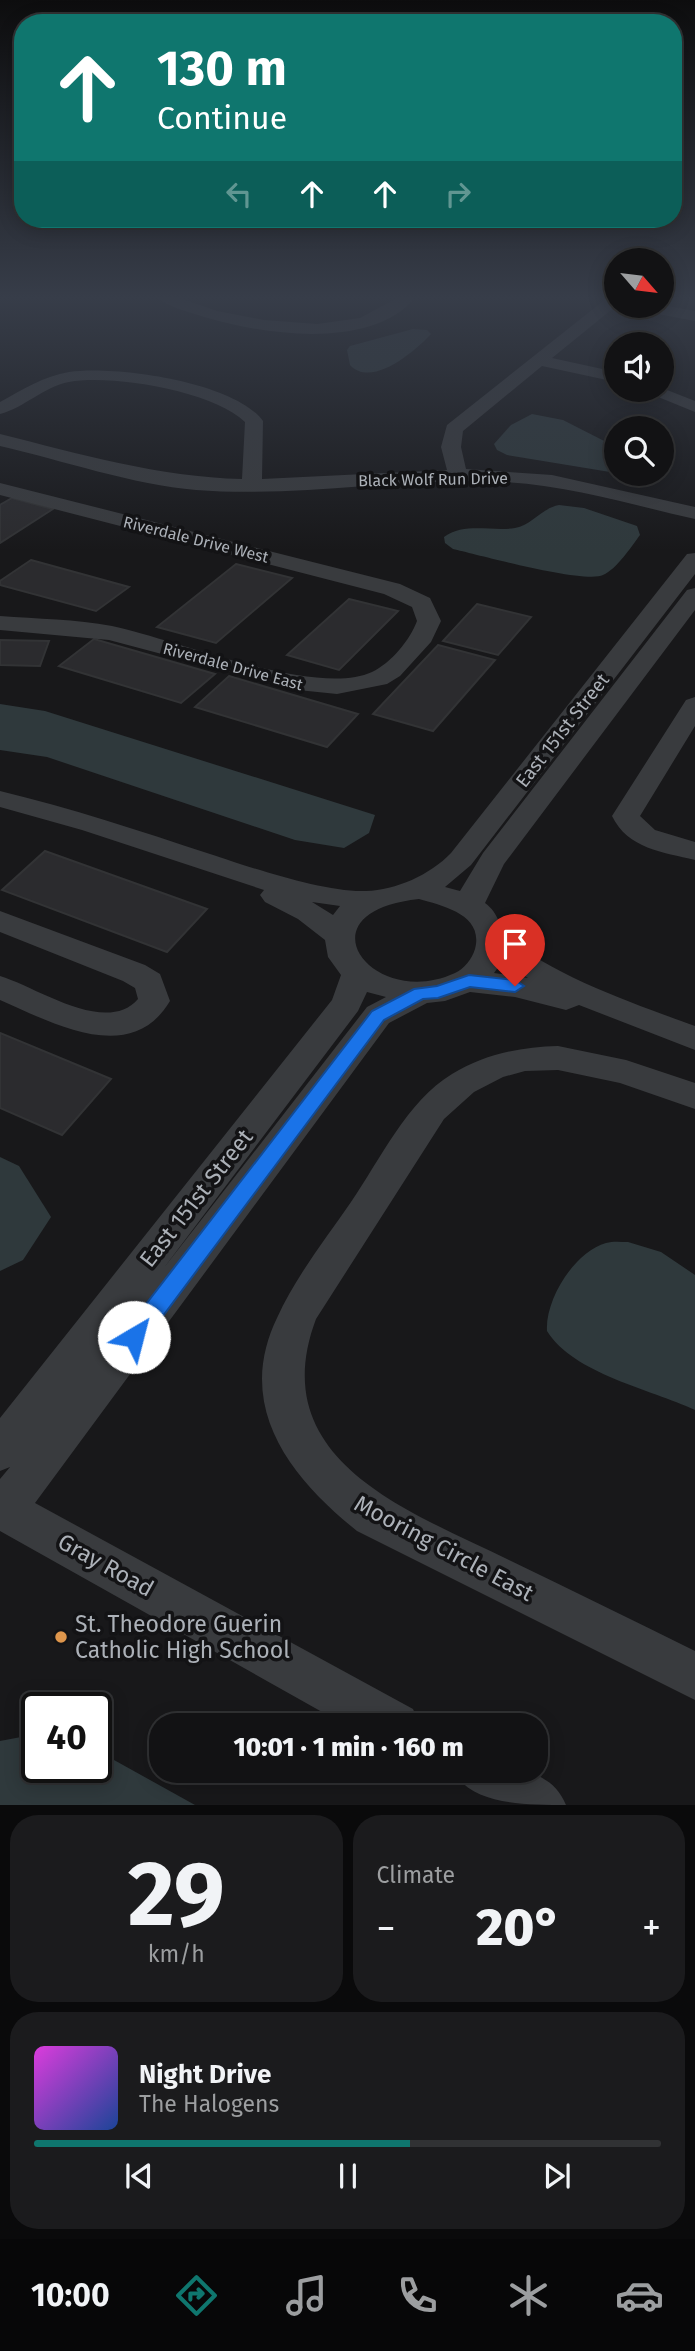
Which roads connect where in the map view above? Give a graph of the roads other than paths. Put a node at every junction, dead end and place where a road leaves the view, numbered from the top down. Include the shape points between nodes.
1 (53, 382) edge
2 (141, 382) edge
3 (510, 382) edge
4 (674, 399) edge
5 (695, 407) edge
6 (0, 409) edge
7 (0, 440) edge
8 (458, 475) junction
9 (252, 485) junction
10 (0, 489) edge
11 (695, 513) edge
12 (695, 559) edge
13 (392, 589) joint
14 (695, 595) edge
15 (0, 623) edge
16 (695, 705) edge
17 (0, 799) edge
18 (695, 851) edge
19 (222, 868) junction
20 (418, 890) junction
21 (367, 901) junction
22 (469, 905) junction
23 (0, 921) edge
24 (339, 936) junction
25 (495, 942) junction
26 (357, 973) junction
27 (469, 981) junction
28 (0, 987) edge
29 (420, 993) junction
30 (631, 1015) junction
31 (695, 1038) edge
32 (695, 1096) edge
33 (0, 1451) edge
34 (2, 1508) edge
35 (695, 1676) edge
36 (373, 1713) edge
37 (500, 1783) edge
38 (540, 1805) edge

1 - 6 street
2 - 9 street via 233,402 254,421
3 - 8 street via 454,429 451,447
4 - 5 street
7 - 9 street, Black Wolf Run Drive via 154,477 195,484
8 - 9 street, Black Wolf Run Drive
8 - 11 street, Black Wolf Run Drive via 552,481
10 - 13 street, Riverdale Drive West
12 - 20 street, East 151st Street via 461,859
13 - 15 street, Riverdale Drive East via 422,603 428,629 391,671 337,687 298,683 110,634
14 - 22 street, East 151st Street via 493,859 478,880
16 - 18 street via 626,816 640,834
17 - 19 street
19 - 21 street
19 - 24 street via 309,912
20 - 21 street
20 - 22 street
21 - 24 street via 348,917
22 - 25 street via 491,928
23 - 28 street via 134,973 149,982 154,1001 137,1020 111,1027
24 - 26 street via 343,955
25 - 27 street via 488,963
25 - 30 street via 528,966
26 - 29 street via 385,988
26 - 33 street, East 151st Street via 347,1003
27 - 29 street
27 - 30 street via 515,986
29 - 34 street, East 151st Street via 378,1015
30 - 31 street
32 - 35 street, Mooring Circle East via 583,1060 537,1057 477,1073 432,1110 303,1304 284,1360 285,1396 301,1443 325,1478 373,1516
34 - 36 street, Gray Road
37 - 38 street

